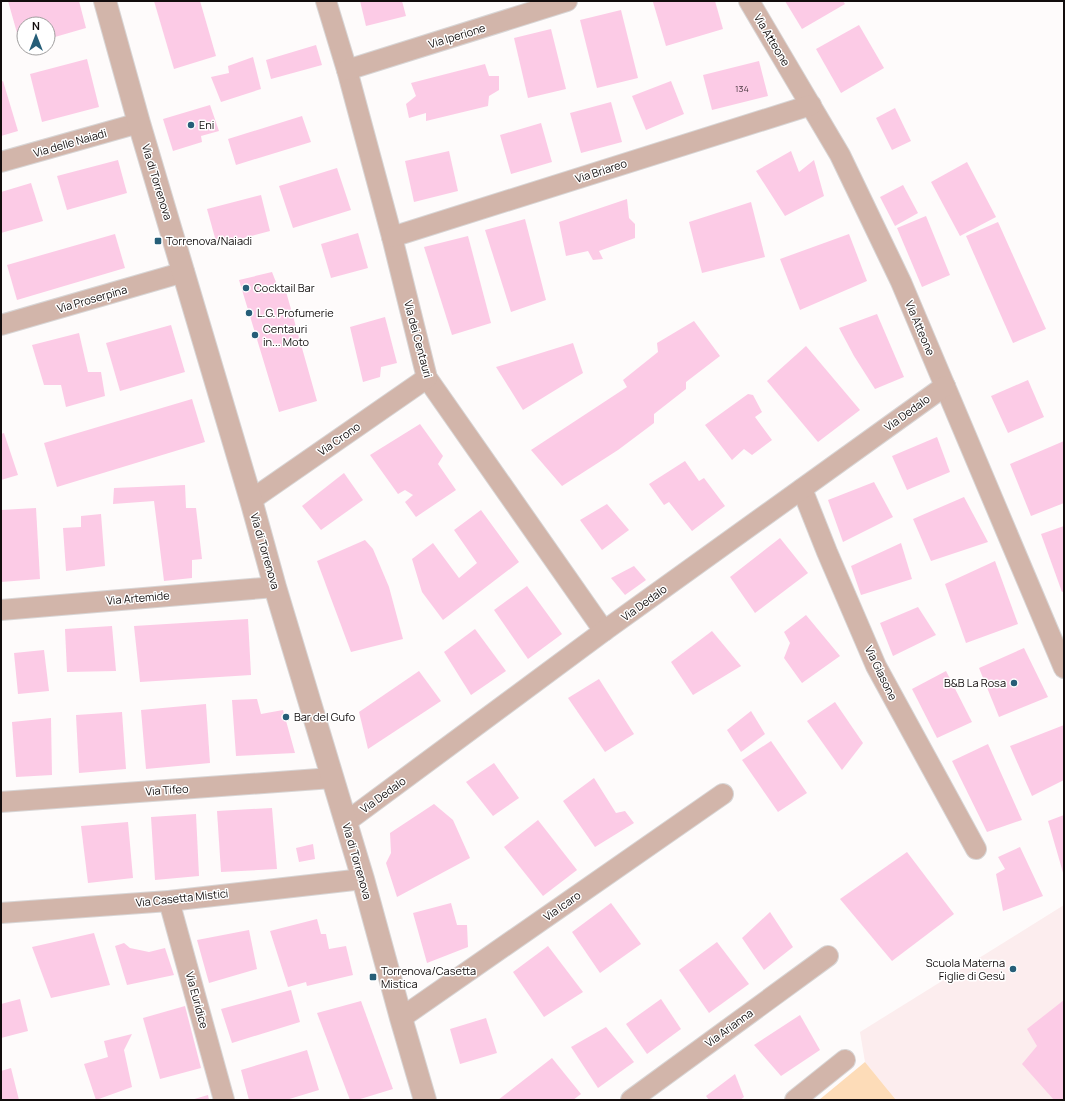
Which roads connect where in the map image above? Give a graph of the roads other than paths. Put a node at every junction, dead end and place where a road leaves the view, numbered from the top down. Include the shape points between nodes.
1 (105, 1) edge
2 (326, 1) edge
3 (567, 1) edge
4 (750, 1) edge
5 (347, 70) junction
6 (811, 104) junction
7 (139, 124) junction
8 (1, 162) edge
9 (392, 237) junction
10 (184, 272) junction
11 (1, 325) edge
12 (427, 378) junction
13 (945, 386) junction
14 (802, 489) junction
15 (251, 500) junction
16 (275, 586) junction
17 (1, 610) edge
18 (604, 632) junction
19 (1064, 668) edge
20 (332, 778) junction
21 (723, 794) dead end
22 (1, 802) edge
23 (346, 822) junction
24 (976, 849) dead end
25 (363, 879) junction
26 (169, 901) junction
27 (1, 913) edge
28 (828, 956) dead end
29 (401, 1018) junction
30 (845, 1060) dead end
31 (224, 1100) edge
32 (425, 1100) edge
33 (631, 1100) edge
34 (795, 1100) edge

1 - 7 street, Via di Torrenova
2 - 5 street, Via dei Centauri
3 - 5 street, Via Iperione
4 - 6 street, Via Atteone
5 - 9 street, Via dei Centauri
6 - 9 street, Via Briareo
6 - 13 street, Via Atteone via 840,155 901,282
7 - 8 street, Via delle Naiadi
7 - 10 street, Via di Torrenova
9 - 12 street, Via dei Centauri
10 - 11 street, Via Proserpina
10 - 15 street, Via di Torrenova
12 - 15 street, Via Crono
12 - 18 street, Via dei Centauri
13 - 14 street, Via Dedalo
13 - 19 street, Via Atteone
14 - 18 street, Via Dedalo
14 - 24 street, Via Giasone via 876,666
15 - 16 street, Via di Torrenova
16 - 17 street, Via Artemide
16 - 20 street, Via di Torrenova
18 - 23 street, Via Dedalo
20 - 22 street, Via Tifeo
20 - 23 street, Via di Torrenova
21 - 29 street, Via Icaro
23 - 25 street, Via di Torrenova
25 - 26 street, Via Casetta Mistici
25 - 29 street, Via di Torrenova
26 - 27 street, Via Casetta Mistici
26 - 31 street, Via Euridice
28 - 33 street, Via Arianna
29 - 32 street, Via di Torrenova
30 - 34 street

